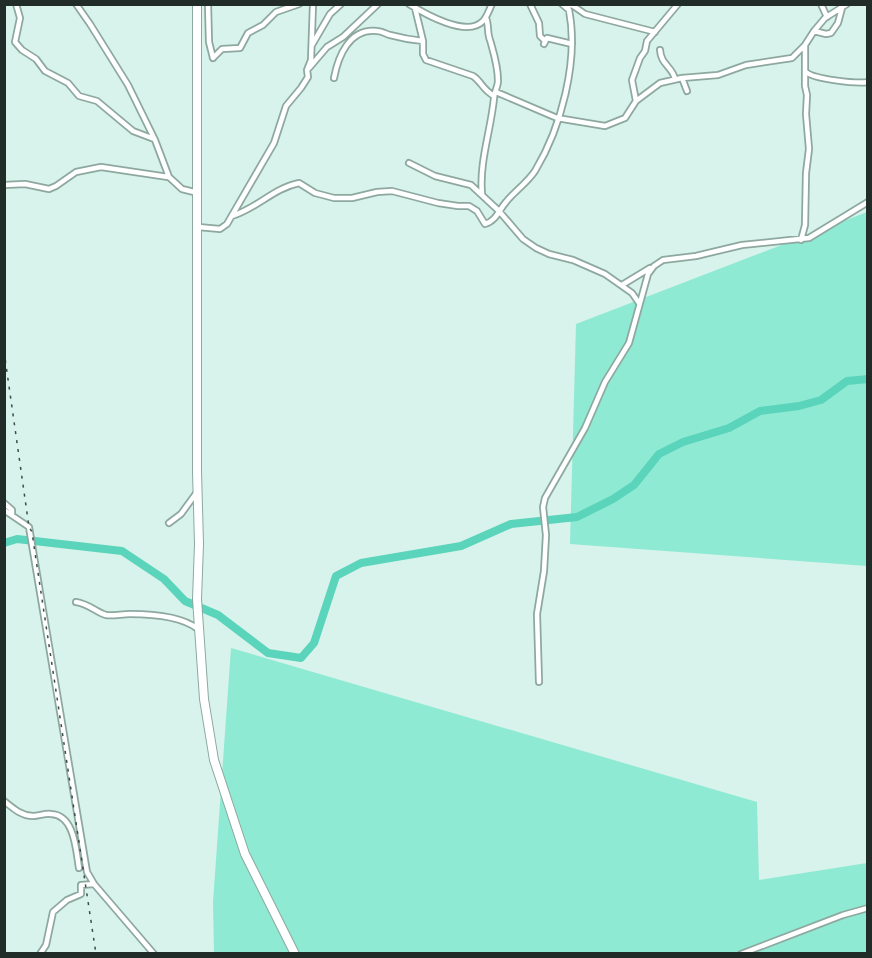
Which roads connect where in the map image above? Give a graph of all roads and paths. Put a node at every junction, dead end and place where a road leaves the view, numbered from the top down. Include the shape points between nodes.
1 (16, 4) edge
2 (76, 4) edge
3 (197, 4) edge
4 (208, 4) edge
5 (299, 4) edge
6 (313, 4) edge
7 (341, 4) edge
8 (378, 4) edge
9 (409, 4) edge
10 (492, 4) edge
11 (530, 4) edge
12 (678, 4) edge
13 (821, 4) edge
14 (564, 5) edge
15 (844, 6) edge
16 (415, 8) junction
17 (827, 16) junction
18 (486, 18) junction
19 (814, 31) junction
20 (655, 32) junction
21 (423, 41) junction
22 (572, 44) junction
23 (806, 45) junction
24 (310, 47) junction
25 (660, 50) dead end
26 (307, 70) junction
27 (806, 72) junction
28 (334, 78) dead end
29 (682, 78) junction
30 (675, 79) junction
31 (867, 82) edge
32 (687, 91) dead end
33 (495, 94) junction
34 (636, 101) junction
35 (557, 118) junction
36 (154, 139) junction
37 (409, 164) dead end
38 (169, 177) junction
39 (4, 185) edge
40 (198, 193) junction
41 (482, 195) junction
42 (867, 202) edge
43 (499, 211) junction
44 (232, 216) junction
45 (198, 227) junction
46 (801, 240) junction
47 (654, 266) junction
48 (622, 285) junction
49 (639, 303) junction
50 (197, 487) junction
51 (4, 503) edge
52 (4, 510) edge
53 (12, 516) junction
54 (169, 523) dead end
55 (76, 602) dead end
56 (200, 631) junction
57 (538, 682) dead end
58 (4, 801) edge
59 (79, 868) dead end
60 (94, 884) junction
61 (867, 908) edge
62 (40, 954) edge
63 (154, 954) edge
64 (295, 954) edge
65 (741, 954) edge

1 - 36 street via 20,18 15,42 19,48 36,59 45,71 68,83 78,95 97,101 133,131
2 - 36 street via 124,78
3 - 40 highway
4 - 5 street via 213,57 222,49 240,48 248,33 276,12
6 - 24 street
7 - 24 street via 330,14
8 - 26 street via 327,47
9 - 16 street
10 - 18 street
11 - 22 street via 544,42 549,38
12 - 20 street
13 - 17 street
14 - 20 street
14 - 22 street via 571,18
15 - 17 street
15 - 19 street via 831,33
16 - 18 street via 463,26 474,27
16 - 21 street
17 - 19 street
18 - 33 street via 496,60
19 - 23 street
20 - 34 street via 633,79
21 - 28 street via 381,31 366,32 351,39 342,51
21 - 33 street via 426,60 473,76 484,90
22 - 35 street via 569,80
23 - 27 street
23 - 29 street via 789,58 746,65 718,75
24 - 26 street via 312,60
25 - 30 street via 663,63
26 - 44 street via 308,77 283,112 273,143
27 - 31 street via 816,78
27 - 46 street via 810,149
29 - 30 street
29 - 32 street
30 - 34 street via 660,82
33 - 35 street
33 - 41 street
34 - 35 street via 625,118 605,126
35 - 43 street via 535,171
36 - 38 street
37 - 41 street via 435,176 464,182
38 - 39 street via 101,167 76,172 49,189
38 - 40 street via 182,189
40 - 45 highway
41 - 43 street
42 - 46 street
43 - 44 street via 487,225 470,206 438,203 392,191 334,198 299,183
43 - 48 street via 536,248 573,260
44 - 45 street via 220,229
45 - 50 highway
46 - 47 street via 742,245 663,260
47 - 48 street
47 - 49 street
48 - 49 street
49 - 57 street via 629,343 545,498 544,571 537,614
50 - 54 street via 190,504
50 - 56 highway via 196,600
51 - 53 street via 12,510
52 - 53 street
53 - 60 street via 29,527 87,872
55 - 56 street via 107,615 157,616
56 - 64 highway via 204,699 214,760 245,854
58 - 59 street via 21,813 54,814 64,820 72,833
60 - 62 street via 81,885 81,894 53,912 46,945
60 - 63 street
61 - 65 street

